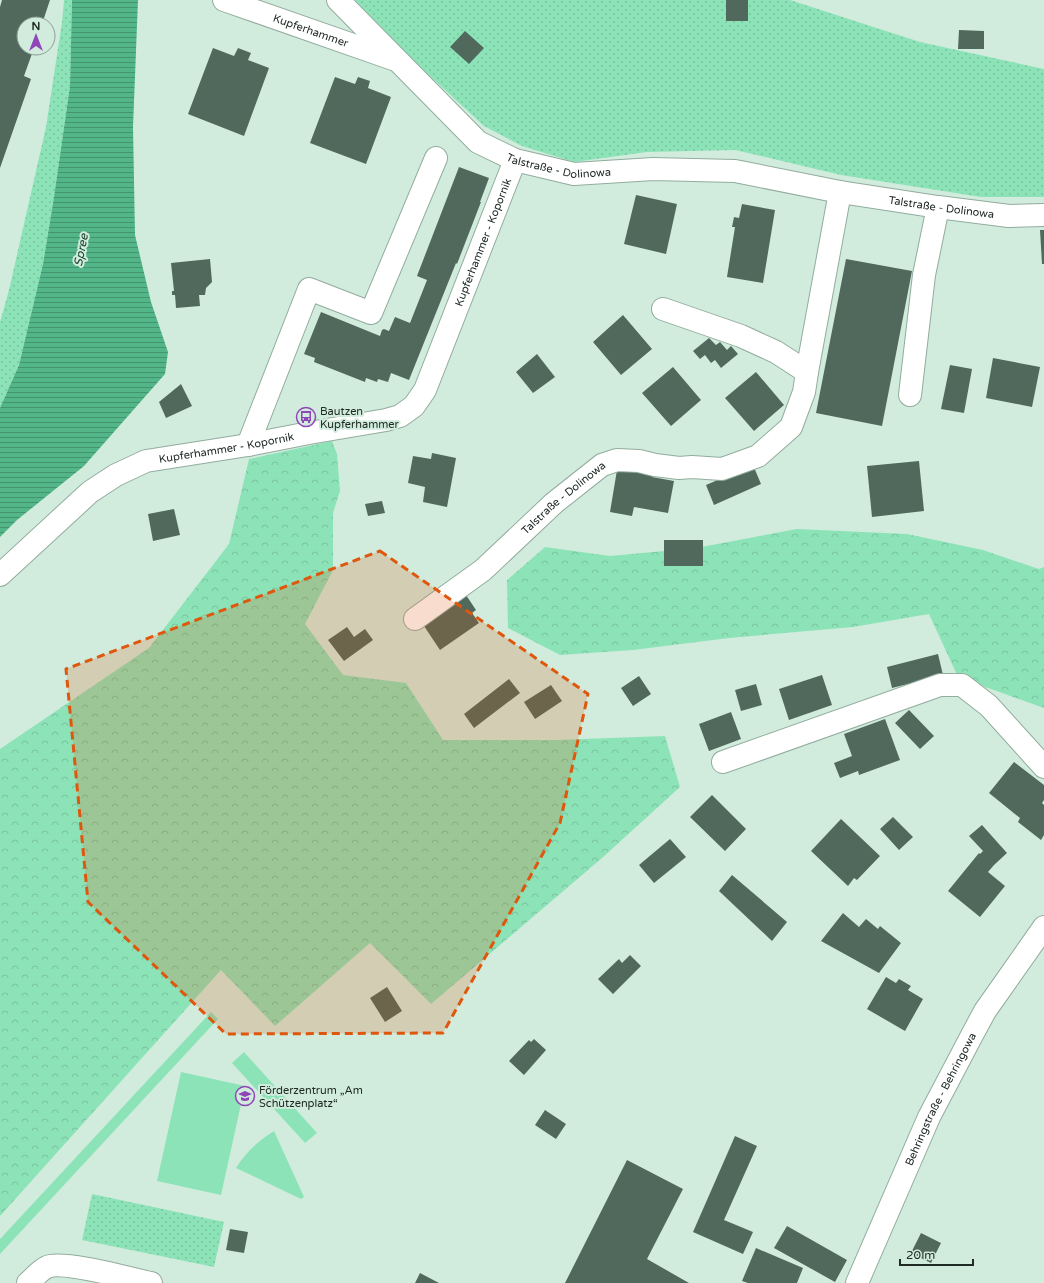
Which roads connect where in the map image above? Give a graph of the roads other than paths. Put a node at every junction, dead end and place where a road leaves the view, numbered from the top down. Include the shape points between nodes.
1 (224, 0) edge
2 (338, 0) edge
3 (398, 61) junction
4 (436, 158) dead end
5 (515, 160) junction
6 (840, 192) junction
7 (938, 207) junction
8 (1044, 215) edge
9 (663, 309) dead end
10 (807, 372) junction
11 (910, 395) dead end
12 (248, 445) junction
13 (0, 575) edge
14 (415, 619) dead end
15 (723, 762) dead end
16 (1044, 767) edge
17 (1043, 928) edge
18 (28, 1283) edge
19 (151, 1283) edge
20 (856, 1283) edge

1 - 3 street, Kupferhammer
2 - 3 street, Talstraße - Dolinowa
3 - 5 street, Talstraße - Dolinowa via 478,142
4 - 12 street via 371,313 309,288
5 - 6 street, Talstraße - Dolinowa via 574,174 653,169 735,171
5 - 12 street, Kupferhammer - Kopornik via 425,390 414,406 400,416 386,420
6 - 7 street, Talstraße - Dolinowa
6 - 10 street, Talstraße - Dolinowa
7 - 8 street, Talstraße - Dolinowa via 1009,216
7 - 11 street via 924,275
9 - 10 street via 741,336 776,352
10 - 14 street, Talstraße - Dolinowa via 804,392 791,427 758,456 722,469 655,466 639,461 617,460 602,466 554,503 483,570
12 - 13 street, Kupferhammer - Kopornik via 146,461 116,475 90,492
15 - 16 street via 940,685 962,685 989,706
17 - 20 street, Behringstraße - Behringowa via 985,1011 971,1037 930,1117
18 - 19 street via 46,1267 54,1264

